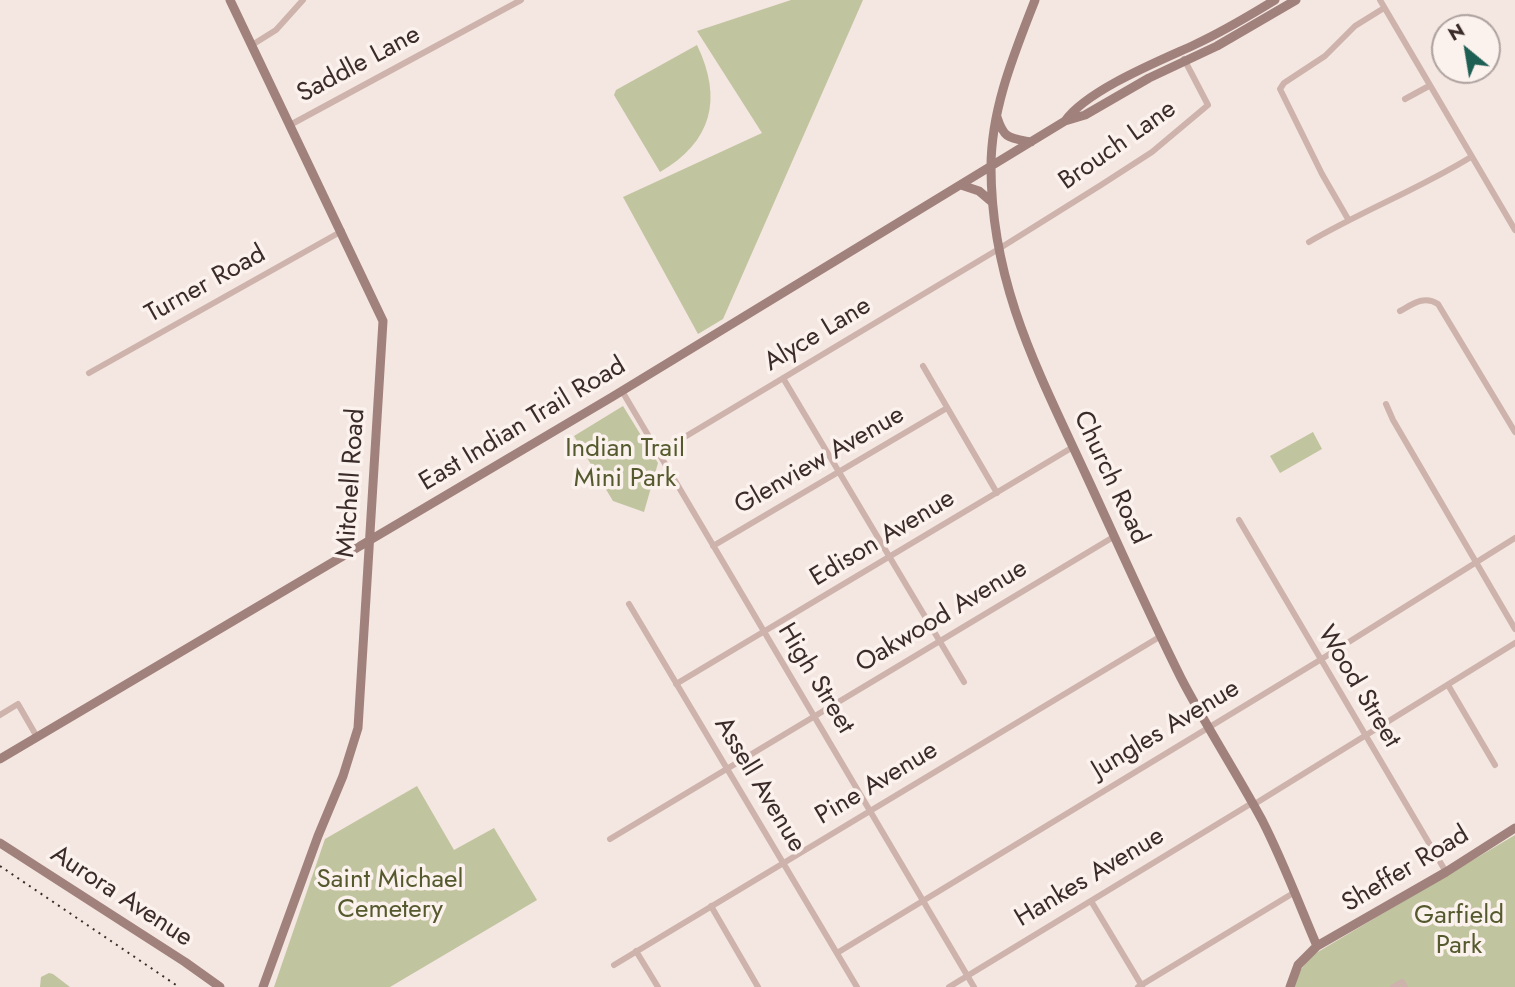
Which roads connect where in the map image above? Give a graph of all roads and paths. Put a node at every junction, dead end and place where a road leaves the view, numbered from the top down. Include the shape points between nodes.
1 (230, 0) edge
2 (303, 0) edge
3 (521, 0) edge
4 (1035, 0) edge
5 (1275, 0) edge
6 (1296, 0) edge
7 (1380, 0) edge
8 (1384, 8) junction
9 (251, 45) junction
10 (1180, 51) junction
11 (1185, 61) junction
12 (1429, 86) junction
13 (1405, 99) dead end
14 (996, 116) junction
15 (1065, 121) junction
16 (290, 125) junction
17 (1031, 142) junction
18 (1471, 157) junction
19 (991, 167) junction
20 (961, 185) junction
21 (993, 203) junction
22 (1348, 219) junction
23 (1515, 230) edge
24 (342, 231) junction
25 (1309, 242) dead end
26 (997, 250) junction
27 (1399, 311) dead end
28 (923, 366) dead end
29 (89, 373) dead end
30 (783, 378) junction
31 (622, 391) junction
32 (1386, 404) dead end
33 (947, 408) junction
34 (1515, 432) edge
35 (1073, 447) junction
36 (658, 453) junction
37 (838, 472) junction
38 (997, 493) junction
39 (1239, 520) dead end
40 (1115, 536) junction
41 (1515, 538) edge
42 (369, 540) junction
43 (713, 546) junction
44 (890, 558) junction
45 (1476, 562) junction
46 (629, 604) dead end
47 (1515, 629) edge
48 (764, 631) junction
49 (1161, 636) junction
50 (940, 641) junction
51 (1515, 643) edge
52 (1320, 660) junction
53 (964, 682) dead end
54 (676, 684) junction
55 (1448, 685) junction
56 (0, 715) edge
57 (815, 716) junction
58 (1209, 726) junction
59 (1365, 736) junction
60 (37, 737) junction
61 (0, 760) edge
62 (1494, 765) dead end
63 (727, 768) junction
64 (1252, 804) junction
65 (871, 810) junction
66 (1515, 828) edge
67 (610, 839) dead end
68 (0, 843) edge
69 (783, 863) junction
70 (1446, 872) junction
71 (1295, 892) junction
72 (923, 901) junction
73 (1091, 901) junction
74 (711, 906) junction
75 (1317, 946) junction
76 (636, 951) junction
77 (837, 953) junction
78 (614, 965) dead end
79 (968, 976) junction
80 (1140, 986) edge
81 (220, 987) edge
82 (264, 987) edge
83 (657, 987) edge
84 (758, 987) edge
85 (857, 987) edge
86 (949, 987) edge
87 (974, 987) edge
88 (1290, 987) edge
89 (1393, 987) edge
90 (1405, 987) edge

1 - 9 street, Mitchell Road
2 - 9 street via 276,30
3 - 16 street, Saddle Lane
4 - 14 street, Church Road via 1010,63
5 - 10 street, East Indian Trail Road
6 - 11 street, East Indian Trail Road
7 - 8 street
8 - 12 street
8 - 22 street via 1355,26 1325,56 1280,89
9 - 16 street, Mitchell Road
10 - 11 street, Brouch Lane
10 - 15 street, East Indian Trail Road via 1097,95
11 - 15 street, East Indian Trail Road via 1085,115
11 - 26 street, Brouch Lane via 1208,105 1152,152
12 - 13 street
12 - 18 street
14 - 17 street via 1004,135
14 - 19 street, Church Road
15 - 17 street, East Indian Trail Road
16 - 24 street, Mitchell Road
17 - 19 street, East Indian Trail Road
18 - 22 street
18 - 23 street
19 - 20 street, East Indian Trail Road
19 - 21 street, Church Road
20 - 21 street via 979,191
20 - 31 street, East Indian Trail Road
21 - 26 street, Church Road
22 - 25 street
24 - 29 street, Turner Road
24 - 42 street, Mitchell Road via 383,321
26 - 30 street, Alyce Lane
26 - 35 street, Church Road via 1026,344
27 - 34 street via 1424,299 1438,304
28 - 33 street
30 - 36 street, Alyce Lane
30 - 37 street
31 - 36 street, High Street
31 - 42 street, East Indian Trail Road
32 - 45 street
33 - 37 street, Glenview Avenue
33 - 38 street
35 - 38 street, Edison Avenue
35 - 40 street, Church Road
36 - 43 street, High Street
37 - 43 street, Glenview Avenue
37 - 44 street
38 - 44 street, Edison Avenue
39 - 52 street, Wood Street
40 - 49 street, Church Road
40 - 50 street, Oakwood Avenue
41 - 45 street, Jungles Avenue
42 - 60 street, East Indian Trail Road
42 - 82 street, Mitchell Road via 358,727
43 - 48 street, High Street
44 - 48 street, Edison Avenue
44 - 50 street
45 - 47 street
45 - 52 street, Jungles Avenue
46 - 54 street, Assell Avenue
48 - 54 street, Edison Avenue
48 - 57 street, High Street
49 - 58 street, Church Road
49 - 65 street, Pine Avenue
50 - 53 street
50 - 57 street, Oakwood Avenue
51 - 55 street, Hankes Avenue
52 - 58 street, Jungles Avenue
52 - 59 street, Wood Street
54 - 63 street, Assell Avenue
55 - 59 street, Hankes Avenue
55 - 62 street
56 - 60 street via 18,704
57 - 63 street, Oakwood Avenue
57 - 65 street, High Street
58 - 64 street, Church Road
58 - 72 street, Jungles Avenue
59 - 64 street, Hankes Avenue
59 - 70 street, Wood Street
60 - 61 street, East Indian Trail Road
63 - 67 street, Oakwood Avenue
63 - 69 street, Assell Avenue
64 - 71 street, Church Road
64 - 73 street, Hankes Avenue
65 - 69 street, Pine Avenue
65 - 72 street, High Street
66 - 70 street, Sheffer Road
68 - 81 street, Aurora Avenue
69 - 74 street, Pine Avenue
69 - 77 street, Assell Avenue
70 - 75 street, Sheffer Road
71 - 75 street, Church Road
71 - 80 street
72 - 77 street, Jungles Avenue
72 - 79 street, High Street
73 - 79 street, Hankes Avenue
73 - 80 street
74 - 76 street, Pine Avenue
74 - 84 street
75 - 88 street via 1298,965
76 - 78 street, Pine Avenue
76 - 83 street
77 - 85 street, Assell Avenue
79 - 86 street, Hankes Avenue
79 - 87 street, High Street
89 - 90 street via 1402,982

